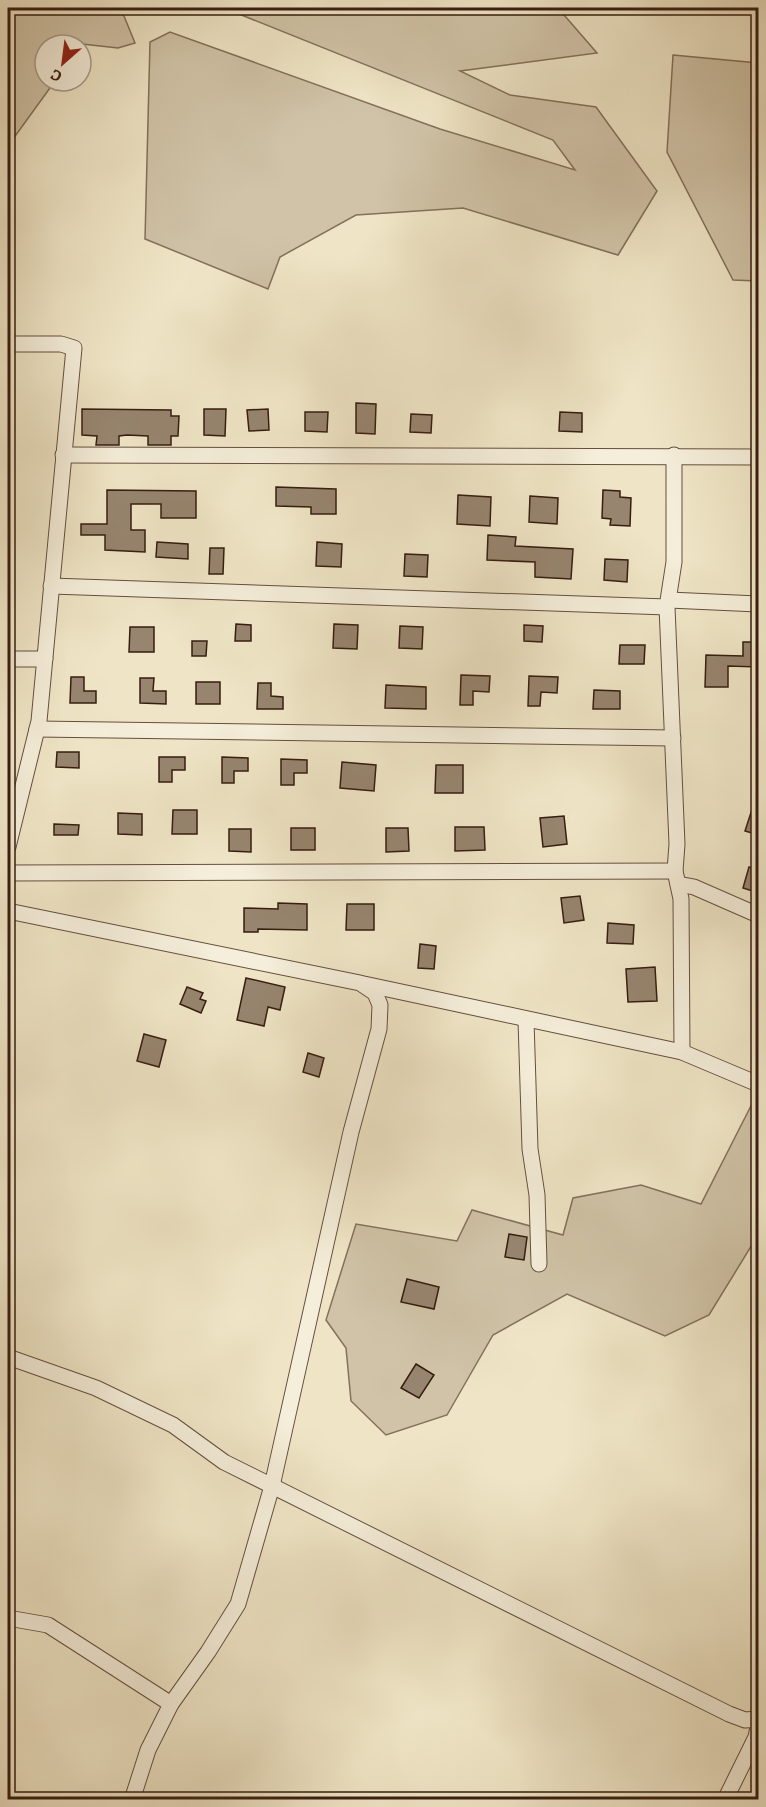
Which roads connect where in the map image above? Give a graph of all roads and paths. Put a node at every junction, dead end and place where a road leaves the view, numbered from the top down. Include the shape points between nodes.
1 (8, 344) edge
2 (63, 455) junction
3 (674, 455) junction
4 (759, 457) edge
5 (51, 586) junction
6 (668, 603) junction
7 (759, 604) edge
8 (8, 659) edge
9 (45, 659) junction
10 (37, 729) junction
11 (673, 738) junction
12 (8, 847) edge
13 (8, 873) edge
14 (676, 878) junction
15 (8, 911) edge
16 (759, 915) edge
17 (360, 983) junction
18 (526, 1020) junction
19 (682, 1052) junction
20 (759, 1084) edge
21 (539, 1264) dead end
22 (8, 1357) edge
23 (272, 1486) junction
24 (8, 1618) edge
25 (171, 1704) junction
26 (759, 1719) edge
27 (759, 1727) edge
28 (132, 1800) edge
29 (724, 1800) edge

1 - 2 street via 61,344 74,348
2 - 3 street
2 - 5 street
3 - 4 street
3 - 6 street via 675,562
5 - 6 street
5 - 9 street
6 - 7 street
6 - 11 street
8 - 9 street
9 - 10 street
10 - 11 street
10 - 12 street
11 - 14 street
13 - 14 street
14 - 16 street
14 - 19 street via 681,899
15 - 17 street
17 - 18 street
17 - 23 street via 375,993 380,1005 379,1029 351,1132
18 - 19 street
18 - 21 street
19 - 20 street
22 - 23 street via 96,1388 173,1425 224,1462
23 - 25 street via 238,1604
23 - 26 street via 729,1714 745,1720
24 - 25 street via 48,1625
25 - 28 street via 148,1750
27 - 29 street

